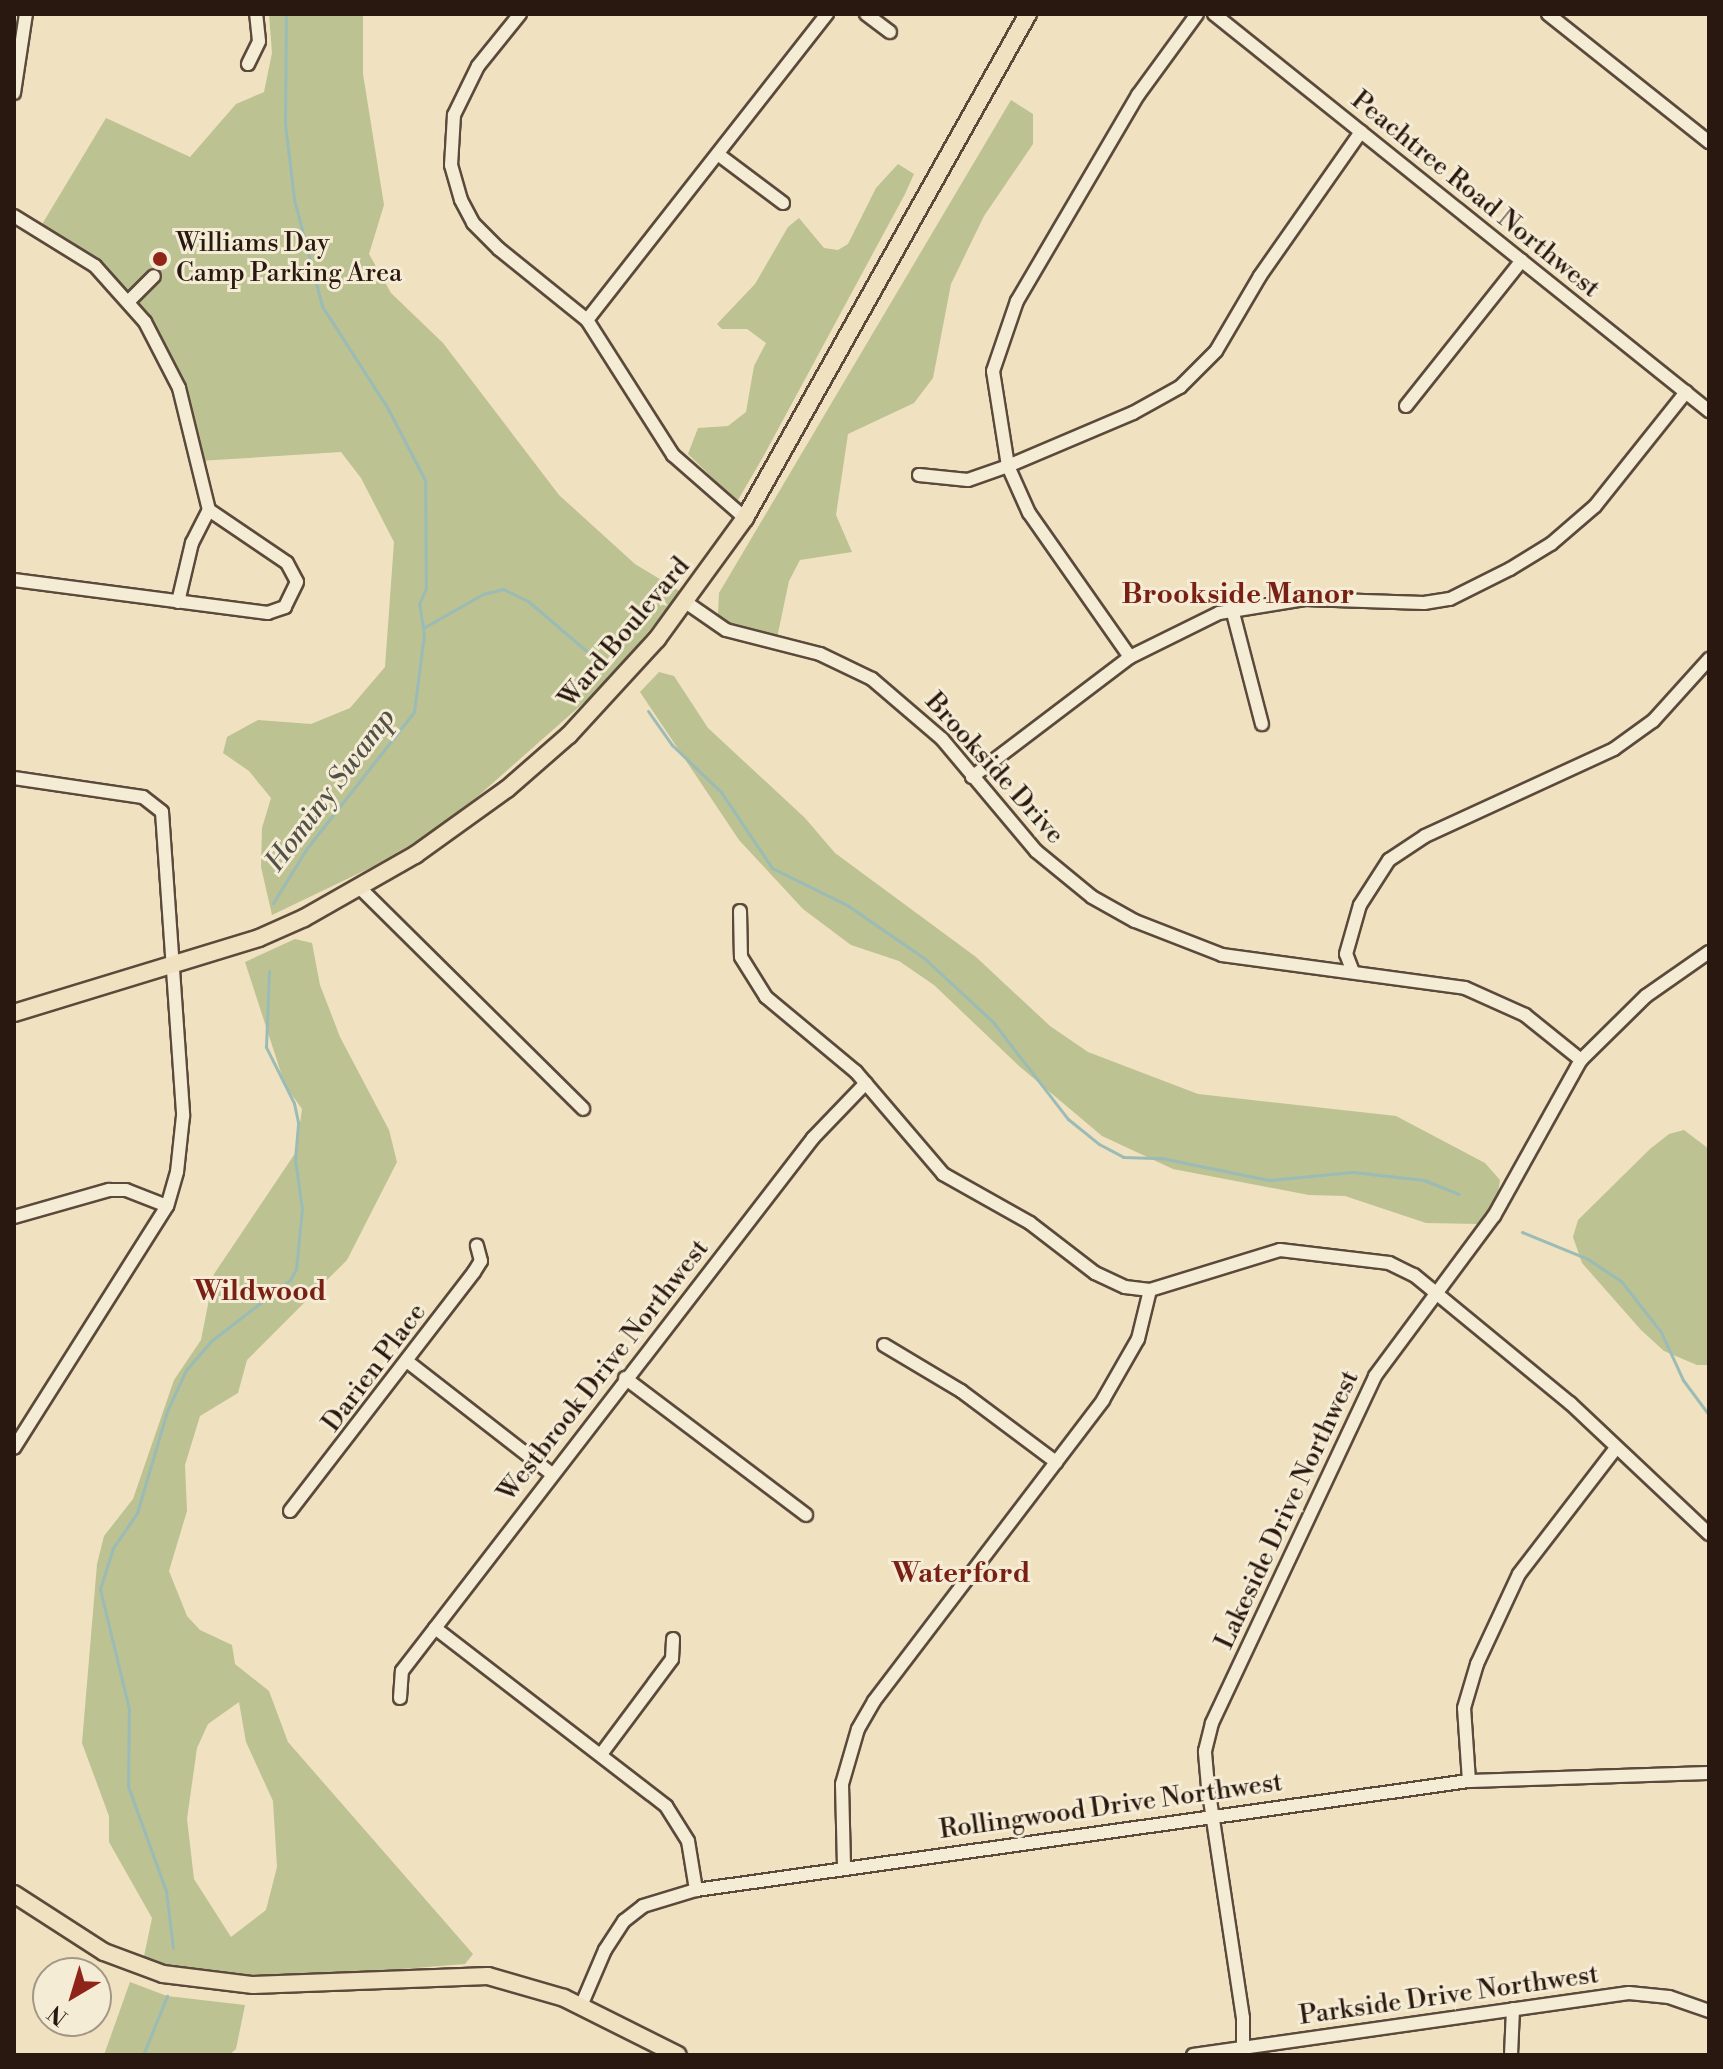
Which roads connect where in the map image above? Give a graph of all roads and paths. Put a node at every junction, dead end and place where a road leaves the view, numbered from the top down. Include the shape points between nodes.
1 (26, 14) edge
2 (256, 14) edge
3 (520, 14) edge
4 (827, 14) edge
5 (866, 14) edge
6 (1028, 14) edge
7 (1197, 14) edge
8 (1214, 14) edge
9 (1548, 14) edge
10 (890, 32) dead end
11 (248, 64) dead end
12 (14, 93) edge
13 (1361, 132) junction
14 (1709, 142) edge
15 (719, 155) junction
16 (783, 203) dead end
17 (14, 216) edge
18 (1522, 260) junction
19 (154, 276) dead end
20 (129, 301) junction
21 (587, 320) junction
22 (1686, 392) junction
23 (1406, 406) dead end
24 (1709, 411) edge
25 (1008, 466) junction
26 (919, 475) dead end
27 (209, 510) junction
28 (745, 518) junction
29 (14, 580) edge
30 (178, 602) junction
31 (687, 603) junction
32 (1232, 609) junction
33 (1130, 657) junction
34 (1709, 659) edge
35 (1262, 724) dead end
36 (972, 777) junction
37 (14, 778) edge
38 (360, 888) junction
39 (740, 911) dead end
40 (1709, 952) edge
41 (172, 965) junction
42 (1353, 972) junction
43 (14, 1013) edge
44 (1581, 1060) junction
45 (866, 1083) junction
46 (583, 1109) dead end
47 (167, 1206) junction
48 (14, 1217) edge
49 (477, 1246) dead end
50 (1150, 1290) junction
51 (1436, 1293) junction
52 (884, 1345) dead end
53 (408, 1362) junction
54 (625, 1378) junction
55 (14, 1448) edge
56 (1616, 1448) junction
57 (1056, 1462) junction
58 (552, 1474) junction
59 (290, 1511) dead end
60 (806, 1515) dead end
61 (1709, 1534) edge
62 (435, 1628) junction
63 (673, 1639) dead end
64 (400, 1698) dead end
65 (602, 1753) junction
66 (1709, 1773) edge
67 (1469, 1781) junction
68 (1214, 1815) junction
69 (844, 1866) junction
70 (696, 1890) junction
71 (14, 1894) edge
72 (581, 2006) junction
73 (1513, 2009) junction
74 (1709, 2011) edge
75 (1244, 2052) edge
76 (678, 2055) edge
77 (1193, 2055) edge
78 (1511, 2055) edge

1 - 12 street
2 - 11 street via 259,41
3 - 21 street via 463,92 452,128 451,165 473,223
4 - 15 street
5 - 10 street
6 - 28 main road, Ward Boulevard
7 - 25 street via 1138,95 1007,321 993,371
8 - 13 street, Peachtree Road Northwest
9 - 14 street
13 - 18 street, Peachtree Road Northwest
13 - 25 street via 1201,368 1169,396
15 - 16 street
15 - 21 street
17 - 20 street via 95,266
18 - 22 street, Peachtree Road Northwest
18 - 23 street
19 - 20 street
20 - 27 street via 156,339 179,388
21 - 28 street via 673,455
22 - 24 street, Peachtree Road Northwest
22 - 32 street via 1595,506 1551,544 1450,599 1401,604 1305,599
25 - 26 street via 968,480
25 - 33 street via 1055,555
27 - 30 street via 188,553
27 - 30 street via 293,570 297,582 290,602 268,613
28 - 31 main road, Ward Boulevard
29 - 30 street
31 - 36 street, Brookside Drive via 726,630 820,654 872,679 925,722
31 - 38 main road, Ward Boulevard via 600,704 546,756 468,819
32 - 33 street
32 - 35 street
33 - 36 street
34 - 42 street via 1653,721 1614,749 1425,836 1389,860 1360,905 1346,954
36 - 42 street, Brookside Drive via 1036,851 1092,897 1135,921 1222,955
37 - 41 street via 143,797 162,812
38 - 41 main road, Ward Boulevard via 259,938
38 - 46 street
39 - 45 street via 741,957 756,987
40 - 44 street, Lakeside Drive Northwest via 1646,996
41 - 43 main road, Ward Boulevard
41 - 47 street via 183,1116
42 - 44 street, Brookside Drive via 1427,979 1476,992 1525,1015
44 - 51 street, Lakeside Drive Northwest via 1494,1216
45 - 50 street via 943,1174 1030,1223 1095,1273 1125,1287
45 - 54 street, Westbrook Drive Northwest via 813,1138
47 - 48 street via 126,1190 109,1190
47 - 55 street
49 - 53 street, Darien Place via 481,1261
50 - 51 street via 1171,1288 1260,1254 1305,1250 1376,1258 1403,1269
50 - 57 street via 1131,1355
51 - 56 street
51 - 68 street, Lakeside Drive Northwest via 1356,1411 1212,1723 1205,1751
52 - 57 street via 961,1391
53 - 58 street
53 - 59 street, Darien Place
54 - 58 street, Westbrook Drive Northwest
54 - 60 street
56 - 61 street
56 - 67 street via 1519,1574 1477,1664 1464,1708
57 - 69 street via 858,1729 842,1784
58 - 62 street, Westbrook Drive Northwest
62 - 64 street, Westbrook Drive Northwest via 402,1671
62 - 65 street
63 - 65 street via 672,1659
65 - 70 street via 677,1818 688,1841
66 - 67 street, Rollingwood Drive Northwest
67 - 68 street, Rollingwood Drive Northwest
68 - 69 street, Rollingwood Drive Northwest
68 - 75 street, Lakeside Drive Northwest
69 - 70 street, Rollingwood Drive Northwest
70 - 72 street, Rollingwood Drive Northwest via 643,1906 624,1921
71 - 72 main road via 104,1952 184,1979 253,1985 471,1974 507,1980
72 - 76 main road
73 - 74 street, Parkside Drive Northwest via 1629,1993 1669,1997
73 - 75 street, Parkside Drive Northwest
73 - 78 street
75 - 77 street, Parkside Drive Northwest

